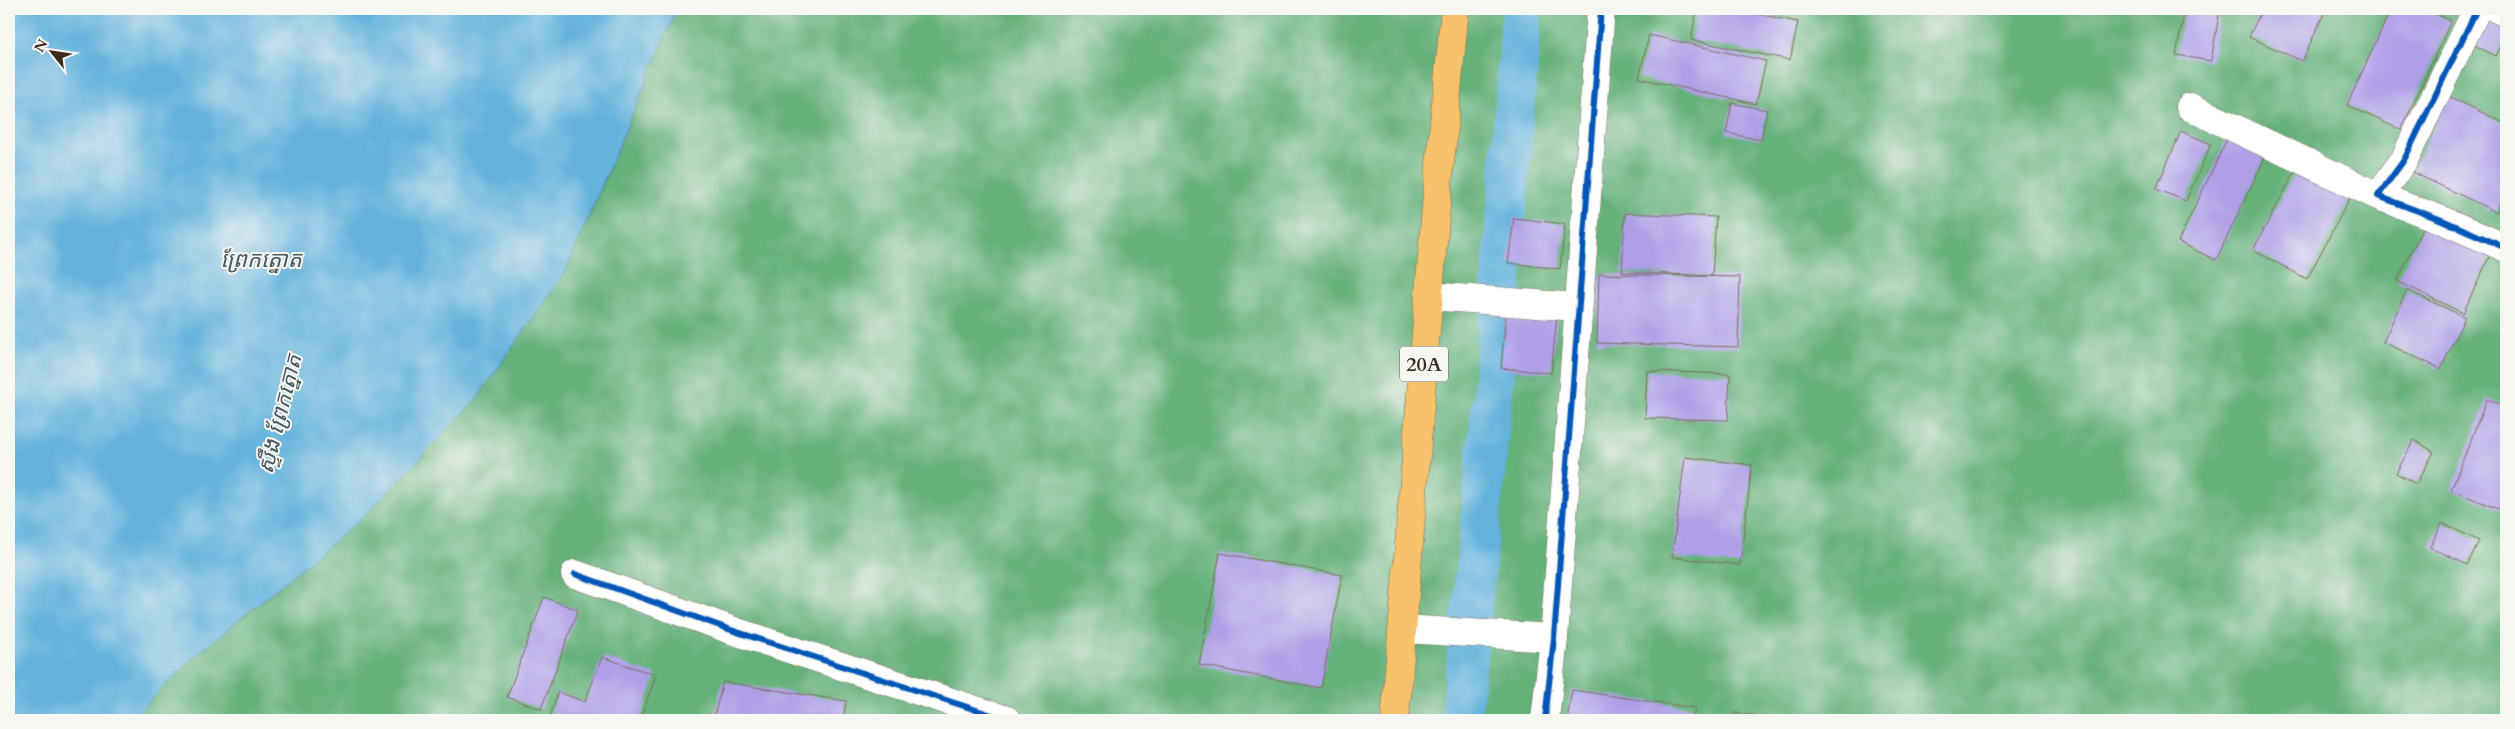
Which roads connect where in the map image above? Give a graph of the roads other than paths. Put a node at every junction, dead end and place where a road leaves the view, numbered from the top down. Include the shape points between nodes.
1 (1456, 9) edge
2 (1601, 9) edge
3 (2477, 9) edge
4 (2498, 9) edge
5 (2506, 13) edge
6 (2190, 106) dead end
7 (2378, 196) junction
8 (2506, 248) edge
9 (1429, 296) junction
10 (1577, 307) junction
11 (575, 574) dead end
12 (1403, 629) junction
13 (1554, 638) junction
14 (1007, 720) edge
15 (1395, 720) edge
16 (1545, 720) edge

1 - 9 main road, 20A
2 - 10 street
3 - 7 street via 2404,160
4 - 5 street
6 - 7 street
7 - 8 street
9 - 10 street
9 - 12 main road, 20A
10 - 13 street
11 - 14 street
12 - 13 street
12 - 15 main road, 20A
13 - 16 street

